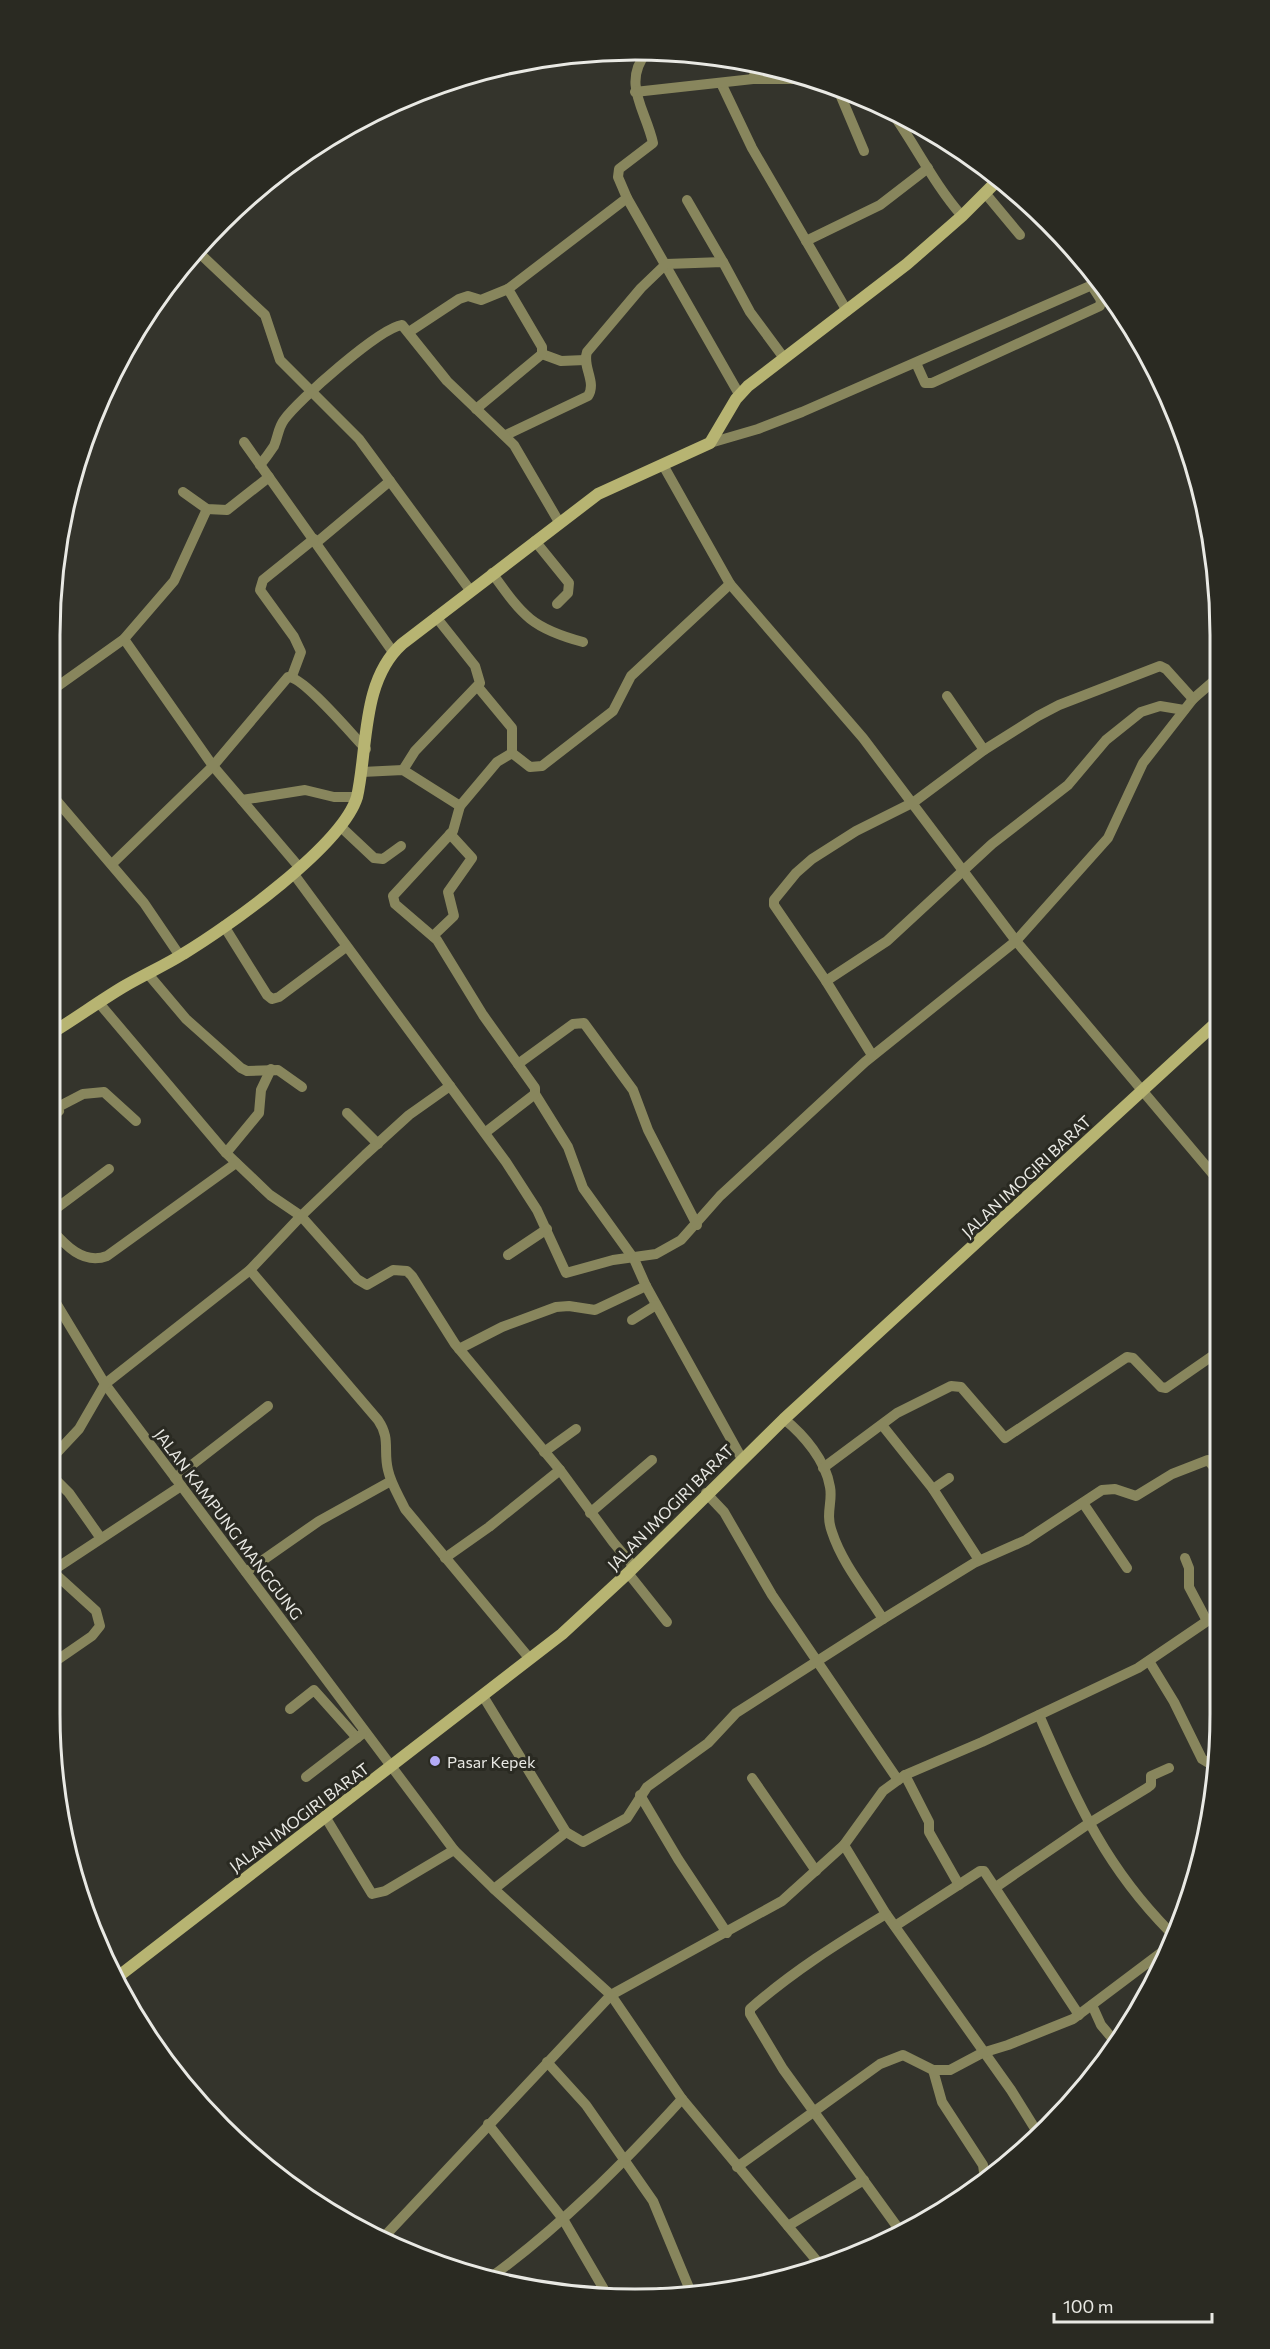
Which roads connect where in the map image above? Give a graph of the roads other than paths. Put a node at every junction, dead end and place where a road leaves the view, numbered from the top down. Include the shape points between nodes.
1 (641, 60) edge
2 (755, 73) edge
3 (753, 80) junction
4 (782, 80) edge
5 (721, 83) junction
6 (635, 92) junction
7 (842, 99) edge
8 (900, 125) edge
9 (864, 151) dead end
10 (928, 168) junction
11 (992, 185) edge
12 (985, 192) junction
13 (627, 198) junction
14 (687, 200) dead end
15 (962, 216) junction
16 (1020, 235) dead end
17 (806, 241) junction
18 (203, 256) edge
19 (723, 262) junction
20 (666, 264) junction
21 (1092, 286) edge
22 (508, 290) junction
23 (1100, 297) edge
24 (847, 311) junction
25 (409, 332) junction
26 (542, 354) junction
27 (784, 358) junction
28 (585, 360) junction
29 (916, 363) junction
30 (311, 394) junction
31 (740, 394) junction
32 (476, 409) junction
33 (506, 435) junction
34 (244, 442) dead end
35 (710, 443) junction
36 (260, 465) junction
37 (663, 465) junction
38 (269, 477) junction
39 (390, 481) junction
40 (183, 492) dead end
41 (207, 508) junction
42 (560, 522) junction
43 (315, 541) junction
44 (535, 541) junction
45 (492, 573) junction
46 (730, 584) junction
47 (470, 590) junction
48 (558, 604) dead end
49 (436, 617) junction
50 (124, 639) junction
51 (583, 642) dead end
52 (393, 652) junction
53 (292, 676) junction
54 (1210, 684) edge
55 (60, 685) edge
56 (478, 687) junction
57 (947, 696) dead end
58 (1193, 699) junction
59 (1184, 710) junction
60 (366, 750) junction
61 (984, 750) junction
62 (512, 753) junction
63 (213, 766) junction
64 (403, 770) junction
65 (363, 772) junction
66 (357, 797) junction
67 (242, 800) junction
68 (914, 802) junction
69 (60, 804) edge
70 (460, 806) junction
71 (341, 827) junction
72 (450, 834) junction
73 (401, 846) dead end
74 (112, 864) junction
75 (296, 870) junction
76 (963, 870) junction
77 (224, 926) junction
78 (433, 936) junction
79 (1016, 940) junction
80 (346, 947) junction
81 (180, 956) junction
82 (148, 974) junction
83 (826, 981) junction
84 (99, 1003) junction
85 (60, 1028) edge
86 (1210, 1029) edge
87 (872, 1055) junction
88 (518, 1064) junction
89 (271, 1068) junction
90 (450, 1086) junction
91 (302, 1088) dead end
92 (1145, 1092) junction
93 (535, 1094) junction
94 (60, 1106) edge
95 (347, 1113) dead end
96 (136, 1121) dead end
97 (486, 1132) junction
98 (378, 1144) junction
99 (226, 1153) junction
100 (236, 1163) junction
101 (109, 1169) dead end
102 (1210, 1171) edge
103 (60, 1206) edge
104 (301, 1216) junction
105 (697, 1225) junction
106 (547, 1229) junction
107 (60, 1239) edge
108 (508, 1255) dead end
109 (634, 1259) junction
110 (250, 1270) junction
111 (646, 1286) junction
112 (656, 1305) junction
113 (60, 1310) edge
114 (632, 1320) dead end
115 (459, 1349) junction
116 (1210, 1358) edge
117 (105, 1384) junction
118 (268, 1406) dead end
119 (787, 1421) junction
120 (882, 1425) junction
121 (576, 1430) dead end
122 (60, 1450) edge
123 (544, 1452) junction
124 (652, 1460) dead end
125 (742, 1460) junction
126 (1210, 1462) edge
127 (823, 1468) junction
128 (560, 1470) junction
129 (949, 1478) dead end
130 (391, 1481) junction
131 (178, 1482) junction
132 (60, 1484) edge
133 (933, 1489) junction
134 (710, 1497) junction
135 (1083, 1503) junction
136 (590, 1513) junction
137 (100, 1537) junction
138 (445, 1558) junction
139 (1185, 1558) dead end
140 (979, 1560) junction
141 (60, 1564) edge
142 (1127, 1568) dead end
143 (631, 1570) junction
144 (246, 1572) junction
145 (60, 1578) edge
146 (883, 1619) junction
147 (1210, 1619) edge
148 (1207, 1621) junction
149 (667, 1622) dead end
150 (60, 1658) edge
151 (530, 1659) junction
152 (817, 1661) junction
153 (1149, 1661) junction
154 (327, 1678) junction
155 (314, 1690) junction
156 (483, 1696) junction
157 (290, 1709) dead end
158 (1039, 1715) junction
159 (367, 1730) junction
160 (357, 1738) junction
161 (1208, 1763) edge
162 (392, 1767) junction
163 (1169, 1768) dead end
164 (306, 1777) dead end
165 (752, 1778) dead end
166 (902, 1778) junction
167 (640, 1795) junction
168 (326, 1818) junction
169 (1088, 1824) junction
170 (566, 1832) junction
171 (844, 1845) junction
172 (454, 1850) junction
173 (816, 1871) junction
174 (959, 1885) junction
175 (996, 1887) junction
176 (494, 1890) junction
177 (886, 1914) junction
178 (895, 1926) junction
179 (1168, 1930) edge
180 (727, 1934) junction
181 (1156, 1957) edge
182 (122, 1974) edge
183 (611, 1995) junction
184 (1092, 2005) junction
185 (1079, 2015) junction
186 (1111, 2036) edge
187 (982, 2053) junction
188 (547, 2062) junction
189 (933, 2070) junction
190 (682, 2099) junction
191 (814, 2113) junction
192 (488, 2124) junction
193 (1034, 2128) edge
194 (627, 2160) junction
195 (737, 2167) junction
196 (984, 2171) edge
197 (864, 2180) junction
198 (563, 2219) junction
199 (788, 2226) junction
200 (897, 2226) edge
201 (388, 2233) edge
202 (816, 2259) edge
203 (500, 2272) edge
204 (688, 2286) edge
205 (603, 2288) edge

1 - 6 street
2 - 3 street
3 - 4 street
3 - 5 street
5 - 6 street
5 - 17 street via 752,148
6 - 13 street via 653,142 620,169 618,177
7 - 9 street
8 - 10 street
10 - 15 street
10 - 17 street via 880,205
11 - 12 main road
12 - 15 main road
12 - 16 street
13 - 20 street
13 - 22 street
14 - 19 street
15 - 24 main road
17 - 24 street
18 - 30 street via 265,315 277,357
19 - 20 street
19 - 27 street via 750,312
20 - 28 street via 593,344
20 - 31 street
21 - 29 street
22 - 25 street via 481,300 459,298
22 - 26 street via 542,347
23 - 29 street via 1100,306 932,383 925,383
24 - 27 main road
25 - 30 street via 402,326 391,330 346,362
25 - 32 street via 440,373
26 - 28 street via 561,362
26 - 32 street
27 - 31 main road
28 - 33 street via 592,386 588,396
29 - 35 street via 776,423
30 - 36 street via 284,420
30 - 39 street via 359,439
31 - 35 main road
32 - 33 street
33 - 42 street
34 - 36 street
35 - 37 main road
36 - 38 street
37 - 42 main road via 607,489
37 - 46 street
38 - 41 street via 227,510
38 - 43 street
39 - 43 street
39 - 47 street
40 - 41 street
41 - 50 street via 174,581
42 - 44 main road
43 - 52 street
43 - 53 street via 263,580 260,590 301,652
44 - 45 main road
44 - 48 street via 570,585 567,596
45 - 47 main road
45 - 51 street via 530,621 557,635
46 - 62 street via 631,676 616,707 601,720 537,769
46 - 68 street
47 - 49 main road
49 - 52 main road
49 - 56 street via 475,666 480,678
50 - 55 street
50 - 63 street
52 - 60 main road via 375,689
53 - 60 street
53 - 63 street
54 - 58 street
56 - 62 street via 512,728
56 - 64 street via 415,750
57 - 61 street
58 - 59 street
58 - 61 street via 1166,669 1157,666 1059,705
59 - 76 street via 1160,706 1141,712 1106,740 1068,785
59 - 79 street via 1139,769 1112,834
60 - 65 main road
61 - 68 street
62 - 70 street via 497,762
63 - 67 street
63 - 74 street
64 - 65 street
64 - 70 street
65 - 66 main road
66 - 67 street via 334,797 305,790
66 - 71 main road
67 - 75 street
68 - 76 street
68 - 83 street via 812,859 774,900 774,908
69 - 74 street
70 - 72 street
71 - 73 street via 374,858 383,859
71 - 75 main road
72 - 78 street via 472,858 448,892 454,916
72 - 78 street via 393,898
74 - 81 street
75 - 77 main road
75 - 80 street
76 - 79 street
76 - 83 street via 887,941
77 - 80 street via 272,999
77 - 81 main road
78 - 88 street
79 - 87 street
79 - 92 street
80 - 90 street
81 - 82 main road
82 - 84 main road
82 - 89 street via 186,1018 241,1068
83 - 87 street
84 - 85 main road
84 - 99 street
86 - 92 main road, JALAN IMOGIRI BARAT
87 - 105 street via 720,1196
88 - 93 street via 533,1084
88 - 105 street via 573,1024 584,1023 633,1090 648,1130
89 - 91 street
89 - 99 street via 260,1096 260,1113
90 - 97 street
90 - 98 street via 409,1115
92 - 102 street
92 - 119 main road, JALAN IMOGIRI BARAT
93 - 97 street
93 - 109 street via 568,1147 578,1179 591,1202
94 - 96 street via 83,1094 101,1091
95 - 98 street
97 - 106 street
98 - 104 street
99 - 100 street
100 - 104 street via 270,1195
100 - 107 street via 107,1256 95,1261 84,1257
101 - 103 street
104 - 110 street
104 - 115 street via 364,1284 393,1270 407,1271
105 - 109 street via 674,1246
106 - 108 street
106 - 109 street via 567,1273 612,1260
109 - 111 street
110 - 117 street
110 - 130 street via 378,1420 387,1437
111 - 112 street
111 - 115 street via 595,1310 556,1307 502,1327
112 - 114 street
112 - 125 street
113 - 117 street, JALAN KAMPUNG MANGGUNG
115 - 123 street
116 - 120 street via 1167,1388 1127,1357 1005,1438 956,1386 910,1406
117 - 122 street via 79,1430
117 - 131 street, JALAN KAMPUNG MANGGUNG
118 - 131 street
119 - 125 main road, JALAN IMOGIRI BARAT
119 - 127 street via 807,1441
120 - 127 street
120 - 133 street
121 - 123 street
123 - 128 street
124 - 136 street
125 - 134 main road, JALAN IMOGIRI BARAT
126 - 135 street via 1173,1474 1136,1496 1108,1488
127 - 146 street via 831,1488 827,1507 832,1532
128 - 136 street
128 - 138 street
129 - 133 street
130 - 138 street via 405,1509
130 - 144 street via 319,1521
131 - 137 street
131 - 144 street, JALAN KAMPUNG MANGGUNG
132 - 137 street
133 - 140 street
134 - 143 main road, JALAN IMOGIRI BARAT
134 - 152 street via 724,1512 772,1595
135 - 140 street via 1026,1540
135 - 142 street
136 - 143 street
137 - 141 street
138 - 151 street
139 - 148 street via 1189,1587
140 - 146 street
143 - 149 street
143 - 151 main road, JALAN IMOGIRI BARAT
144 - 154 street, JALAN KAMPUNG MANGGUNG
145 - 150 street via 96,1611 100,1626
146 - 152 street
147 - 148 street
148 - 153 street
151 - 156 main road, JALAN IMOGIRI BARAT
152 - 166 street
152 - 167 street via 736,1713 714,1738
153 - 158 street
153 - 161 street via 1202,1759
154 - 155 street
154 - 159 street, JALAN KAMPUNG MANGGUNG
155 - 157 street
155 - 160 street
156 - 162 main road, JALAN IMOGIRI BARAT
156 - 170 street
158 - 166 street
158 - 169 street
159 - 160 street
159 - 162 street, JALAN KAMPUNG MANGGUNG
160 - 164 street
162 - 168 main road, JALAN IMOGIRI BARAT
162 - 172 street, JALAN KAMPUNG MANGGUNG
163 - 169 street via 1151,1776 1147,1788
165 - 173 street
166 - 171 street via 884,1791
166 - 174 street via 929,1822 929,1832
167 - 170 street via 627,1818 583,1842
167 - 180 street
168 - 172 street via 372,1894 385,1891
168 - 182 main road, JALAN IMOGIRI BARAT
169 - 175 street
169 - 179 street via 1113,1865
170 - 176 street
171 - 173 street
171 - 177 street
172 - 176 street, JALAN KAMPUNG MANGGUNG
173 - 180 street via 782,1901
174 - 175 street via 982,1871
174 - 178 street
175 - 185 street
176 - 183 street, JALAN KAMPUNG MANGGUNG
177 - 178 street
177 - 191 street via 833,1945 750,2009 752,2020
178 - 187 street
180 - 183 street
181 - 184 street
183 - 188 street
183 - 190 street, JALAN KAMPUNG MANGGUNG
184 - 185 street
184 - 186 street
185 - 187 street
187 - 189 street via 950,2070
187 - 193 street
188 - 192 street
188 - 194 street via 586,2105
189 - 191 street via 913,2058 894,2057 864,2074
189 - 196 street via 942,2102
190 - 194 street
190 - 195 street, JALAN KAMPUNG MANGGUNG
191 - 195 street
191 - 197 street
192 - 198 street
192 - 201 street
194 - 198 street
194 - 204 street via 653,2201
195 - 199 street, JALAN KAMPUNG MANGGUNG
197 - 199 street
197 - 200 street
198 - 203 street
198 - 205 street
199 - 202 street, JALAN KAMPUNG MANGGUNG

